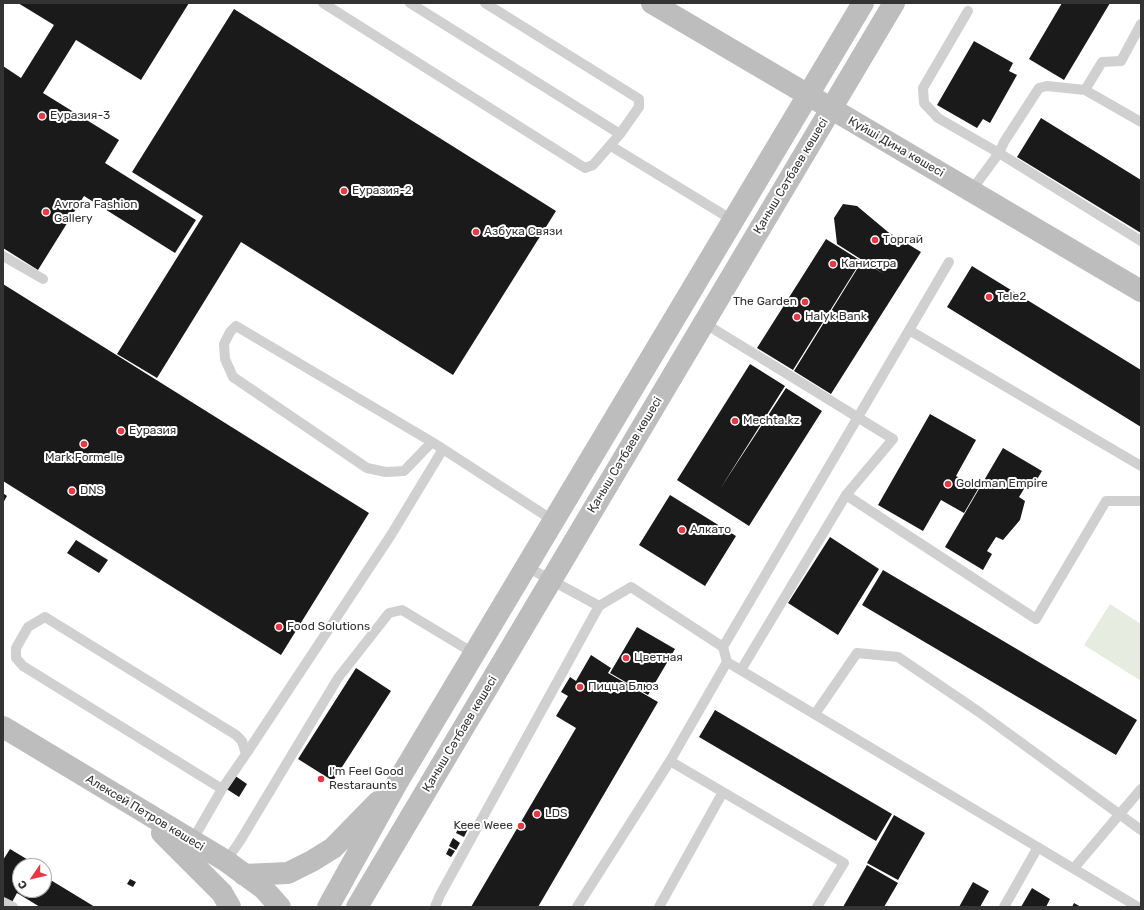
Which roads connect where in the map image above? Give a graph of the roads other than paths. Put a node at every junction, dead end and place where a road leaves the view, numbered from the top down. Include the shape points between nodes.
1 (323, 3) edge
2 (410, 3) edge
3 (485, 3) edge
4 (652, 3) edge
5 (863, 3) edge
6 (894, 3) edge
7 (968, 11) dead end
8 (1141, 24) edge
9 (1085, 90) junction
10 (809, 95) junction
11 (831, 108) junction
12 (1141, 122) edge
13 (620, 134) junction
14 (611, 146) junction
15 (999, 153) junction
16 (971, 191) junction
17 (734, 221) junction
18 (1141, 241) edge
19 (3, 256) edge
20 (949, 262) dead end
21 (42, 279) dead end
22 (1141, 291) edge
23 (704, 323) junction
24 (909, 330) junction
25 (858, 418) junction
26 (432, 442) junction
27 (444, 449) junction
28 (1141, 466) edge
29 (846, 495) junction
30 (1141, 501) edge
31 (554, 521) junction
32 (526, 567) junction
33 (552, 579) junction
34 (599, 606) junction
35 (723, 647) junction
36 (475, 654) junction
37 (727, 662) junction
38 (741, 670) junction
39 (815, 714) junction
40 (4, 730) edge
41 (246, 754) junction
42 (670, 761) junction
43 (398, 781) junction
44 (222, 789) junction
45 (1141, 789) edge
46 (723, 792) junction
47 (139, 809) junction
48 (1119, 815) junction
49 (1141, 830) edge
50 (192, 841) junction
51 (1038, 848) junction
52 (226, 861) junction
53 (1074, 868) junction
54 (244, 874) junction
55 (3, 902) edge
56 (13, 907) edge
57 (230, 907) edge
58 (280, 907) edge
59 (328, 907) edge
60 (357, 907) edge
61 (435, 907) edge
62 (577, 907) edge
63 (659, 907) edge
64 (817, 907) edge
65 (1004, 907) edge
66 (1138, 907) edge

1 - 14 lane via 585,168 594,165
2 - 13 lane
3 - 13 lane via 638,99 639,107
4 - 10 main road, Күйші Дина көшесі
5 - 10 main road
6 - 11 main road, Қаныш Сәтбаев көшесі
7 - 15 lane via 923,88 924,103 938,118
8 - 9 lane via 1121,61 1102,62
9 - 12 lane
9 - 15 lane via 1047,86 1039,88
10 - 11 main road, Күйші Дина көшесі
10 - 17 main road
11 - 16 main road, Күйші Дина көшесі
11 - 23 main road, Қаныш Сәтбаев көшесі
13 - 14 lane
14 - 17 lane
15 - 16 lane
15 - 18 lane
16 - 22 main road, Күйші Дина көшесі
17 - 31 main road
19 - 21 lane
20 - 24 lane
23 - 25 lane
23 - 33 main road, Қаныш Сәтбаев көшесі
24 - 25 lane
24 - 28 lane
25 - 29 lane via 893,439
25 - 35 lane
26 - 26 lane via 236,326 230,332 224,344 225,360 233,377 367,468 386,472 404,471
26 - 27 lane
27 - 31 lane
27 - 41 lane via 391,535
29 - 30 lane via 1036,619 1106,501
29 - 38 lane
31 - 32 main road
32 - 33 lane
32 - 36 main road
33 - 34 lane
33 - 60 main road, Қаныш Сәтбаев көшесі
34 - 35 lane via 631,587
34 - 61 lane
35 - 37 lane
36 - 43 main road
36 - 52 lane via 402,610 389,613 338,678
37 - 38 lane
37 - 42 lane
38 - 39 lane
39 - 48 lane via 857,653 898,657 979,712
39 - 51 lane
40 - 47 main road, Алексей Петров көшесі
41 - 44 lane
41 - 44 lane via 242,741 236,734 45,617 28,627 16,648 16,658 23,666
42 - 46 lane
42 - 62 lane
43 - 54 main road via 333,848 312,861 288,873
43 - 59 main road
44 - 50 lane
45 - 48 lane
46 - 63 lane
46 - 64 lane via 844,863
47 - 50 main road, Алексей Петров көшесі
47 - 57 main road via 222,893
48 - 49 lane
48 - 53 lane
50 - 52 main road, Алексей Петров көшесі
51 - 53 lane
51 - 65 lane
52 - 54 main road, Алексей Петров көшесі
53 - 66 lane
54 - 58 main road, Алексей Петров көшесі via 263,888
55 - 56 lane

